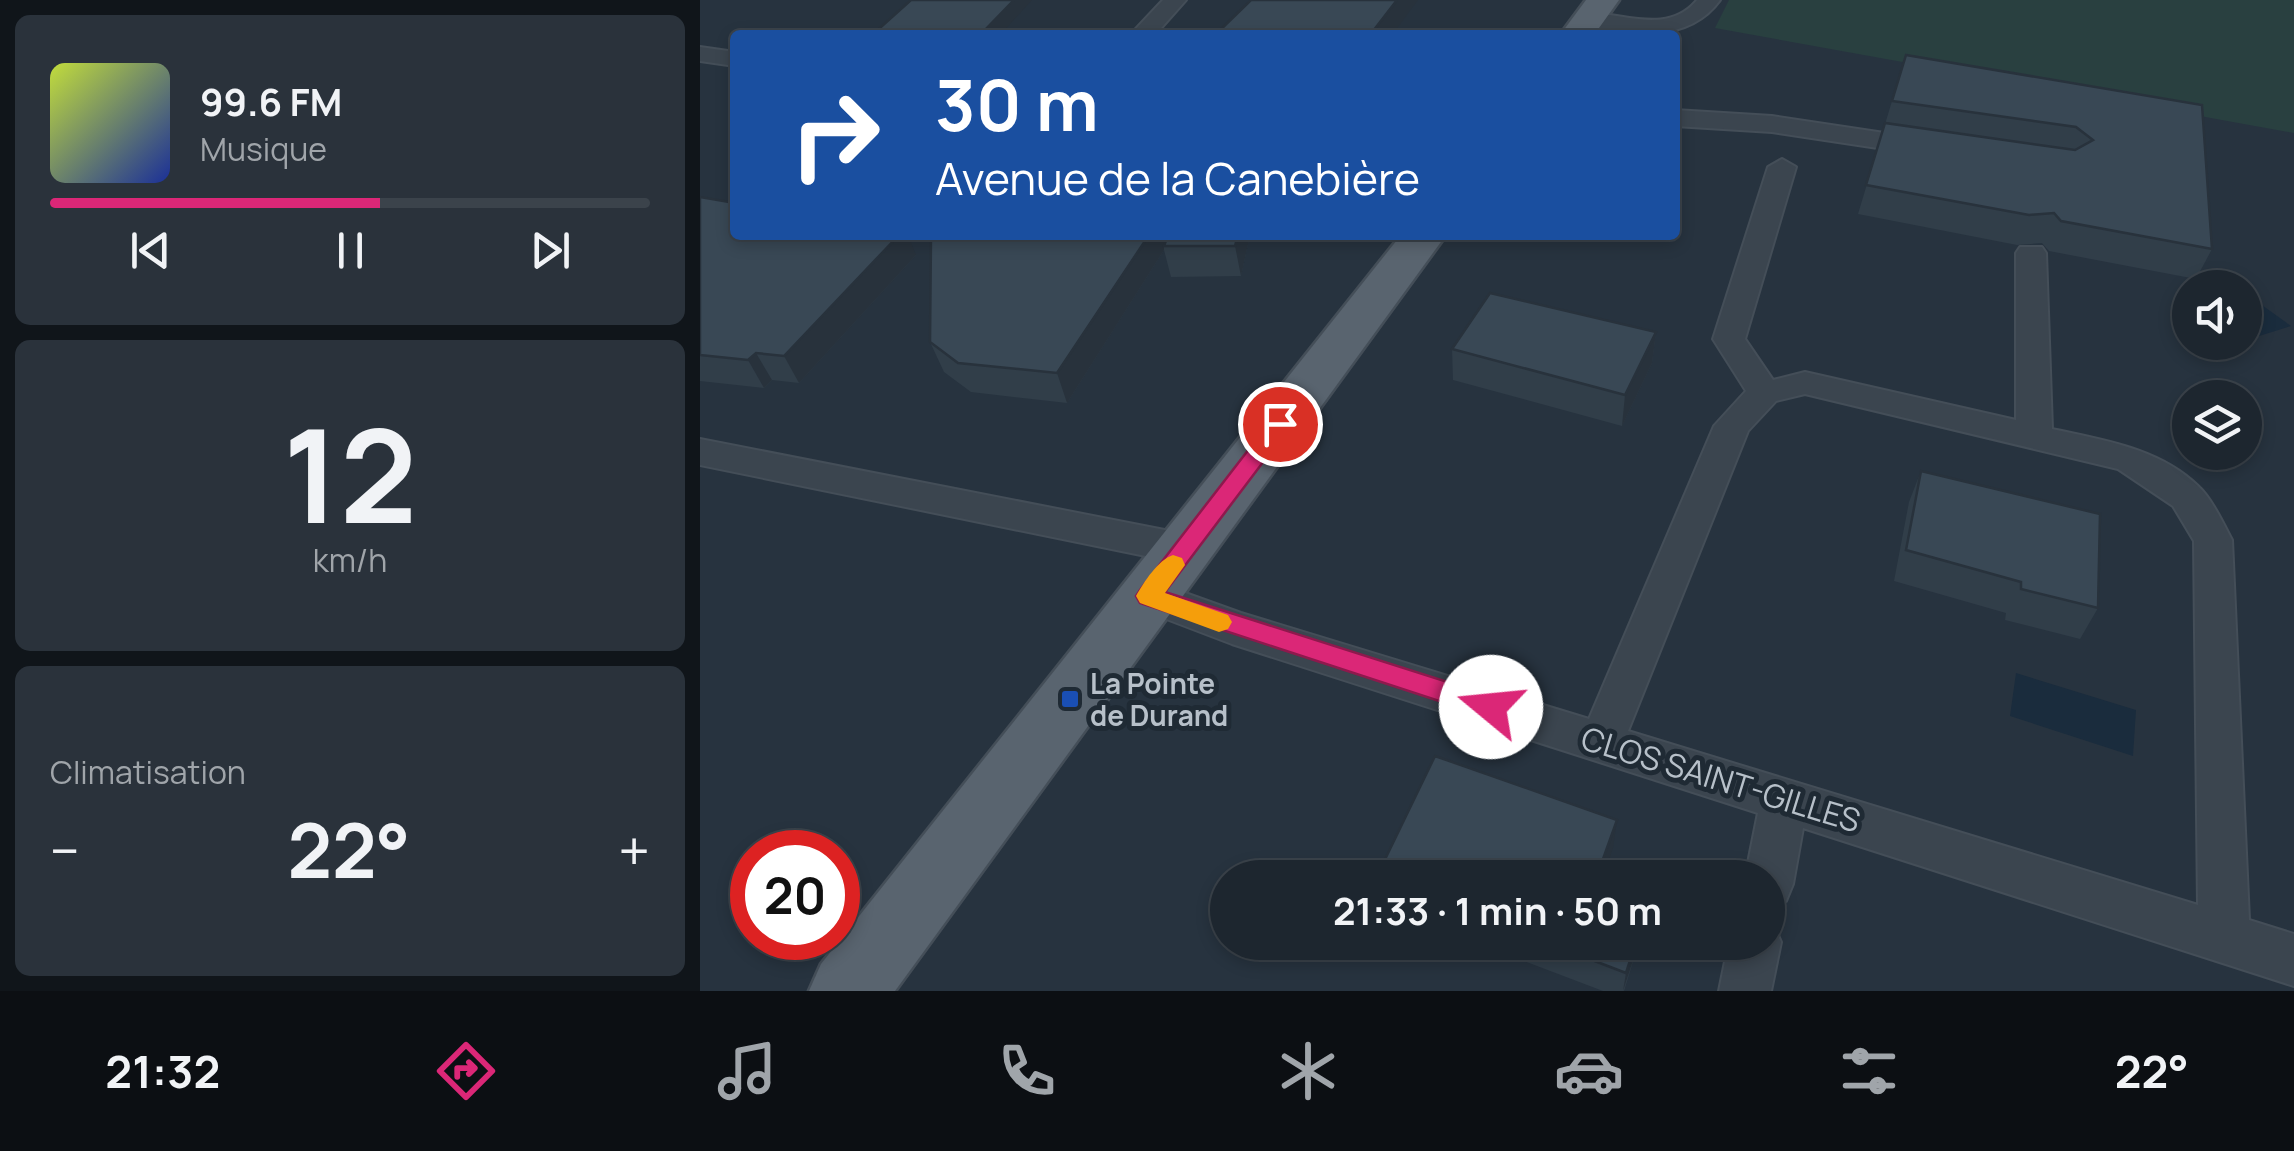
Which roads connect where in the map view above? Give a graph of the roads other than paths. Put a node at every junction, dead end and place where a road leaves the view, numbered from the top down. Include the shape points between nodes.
1 (1174, 0) edge
2 (1709, 0) edge
3 (1590, 18) edge
4 (1147, 30) edge
5 (700, 54) edge
6 (730, 58) edge
7 (1680, 118) edge
8 (1967, 154) edge
9 (1782, 167) dead end
10 (1420, 240) edge
11 (2030, 254) dead end
12 (1764, 393) junction
13 (2034, 437) junction
14 (700, 452) edge
15 (1185, 549) junction
16 (1148, 596) junction
17 (1602, 742) junction
18 (1786, 799) junction
19 (1773, 860) edge
20 (2224, 938) junction
21 (1751, 960) edge
22 (2294, 960) edge
23 (848, 991) edge
24 (1745, 991) edge

1 - 4 lane
2 - 3 lane via 1690,20 1667,25
5 - 6 lane
7 - 8 lane via 1772,124
9 - 12 lane via 1729,338
10 - 15 main road
11 - 13 lane
12 - 13 lane via 1805,384
12 - 17 lane via 1732,426
13 - 20 lane via 2129,459 2186,496 2213,540
14 - 15 lane
15 - 16 main road
16 - 17 lane, CLOS SAINT-GILLES
16 - 23 main road
17 - 18 lane, CLOS SAINT-GILLES
18 - 19 lane
18 - 20 lane, CLOS SAINT-GILLES
20 - 22 lane, CLOS SAINT-GILLES
21 - 24 lane

